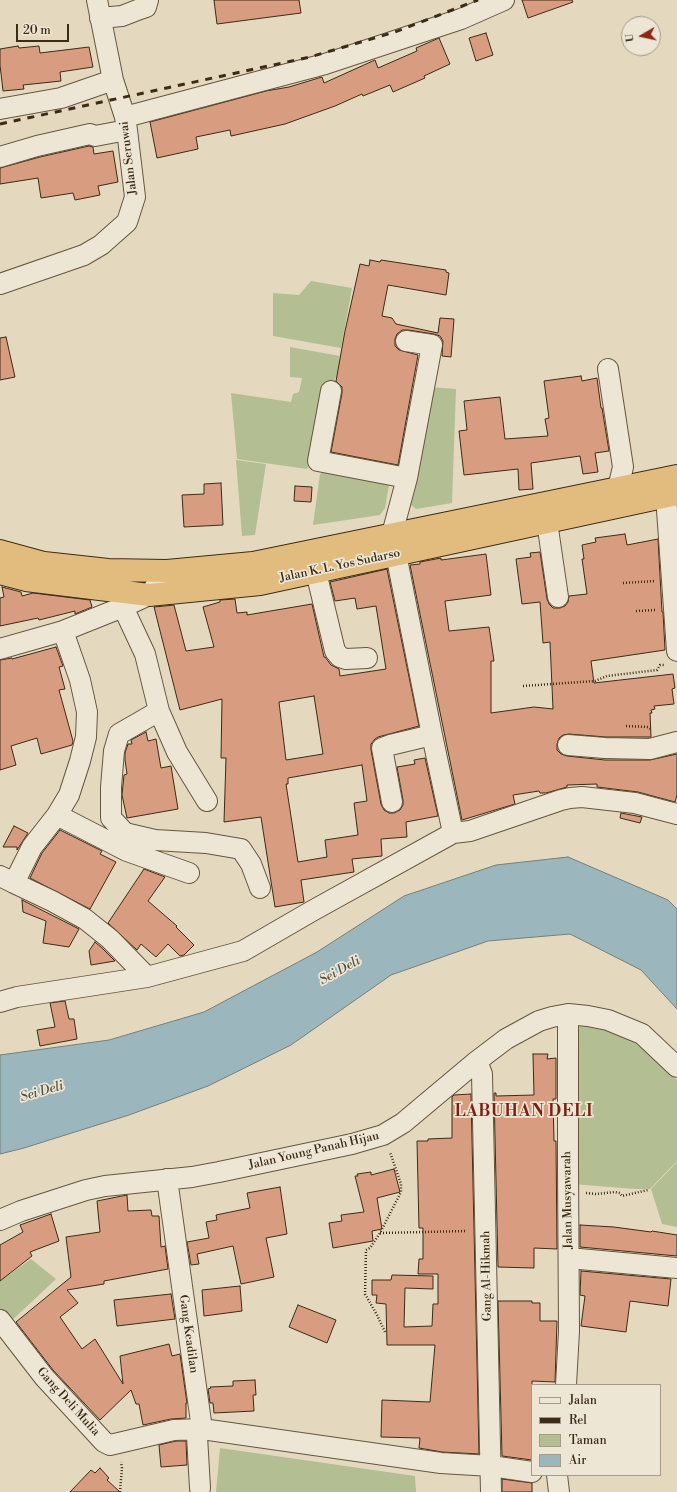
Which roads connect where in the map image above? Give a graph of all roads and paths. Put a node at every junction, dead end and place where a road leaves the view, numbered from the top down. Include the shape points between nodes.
1 (148, 0) edge
2 (504, 0) edge
3 (99, 9) edge
4 (113, 80) junction
5 (0, 109) edge
6 (126, 124) junction
7 (0, 157) edge
8 (0, 284) edge
9 (406, 341) dead end
10 (608, 369) dead end
11 (331, 391) dead end
12 (677, 476) edge
13 (407, 478) junction
14 (618, 488) junction
15 (672, 495) edge
16 (548, 522) junction
17 (394, 544) junction
18 (0, 551) edge
19 (167, 571) junction
20 (316, 572) junction
21 (0, 573) edge
22 (673, 580) junction
23 (623, 583) dead end
24 (149, 595) junction
25 (558, 597) dead end
26 (124, 607) junction
27 (63, 631) junction
28 (0, 649) edge
29 (367, 658) dead end
30 (674, 658) edge
31 (523, 686) dead end
32 (159, 711) junction
33 (432, 736) junction
34 (677, 742) edge
35 (568, 745) dead end
36 (207, 801) dead end
37 (392, 802) dead end
38 (677, 814) edge
39 (56, 815) junction
40 (453, 833) junction
41 (188, 873) dead end
42 (7, 880) edge
43 (260, 888) dead end
44 (147, 977) junction
45 (0, 1002) edge
46 (568, 1014) junction
47 (477, 1061) junction
48 (677, 1067) edge
49 (383, 1135) junction
50 (167, 1179) junction
51 (648, 1190) dead end
52 (568, 1196) junction
53 (0, 1220) edge
54 (486, 1231) junction
55 (380, 1233) junction
56 (569, 1258) junction
57 (677, 1268) edge
58 (0, 1320) edge
59 (385, 1332) dead end
60 (566, 1384) edge
61 (202, 1429) junction
62 (118, 1444) junction
63 (491, 1466) junction
64 (531, 1472) edge
65 (557, 1476) edge
66 (200, 1488) dead end
67 (120, 1492) edge
68 (491, 1492) edge
69 (559, 1492) edge

1 - 3 street via 146,7 122,16
2 - 6 street via 454,21 325,64
3 - 4 street, Jalan Seruwai
4 - 5 street via 61,98
4 - 6 street, Jalan Seruwai
6 - 7 street via 95,136 90,134
6 - 8 street, Jalan Seruwai via 135,197 127,222 101,245 84,255
9 - 13 street via 432,345
10 - 14 street via 623,467
11 - 13 street via 318,461
12 - 14 highway, Jalan K. L. Yos Sudarso
13 - 17 street
14 - 17 highway, Jalan K. L. Yos Sudarso
15 - 16 highway, Jalan K. L. Yos Sudarso
15 - 22 street
16 - 17 highway, Jalan K. L. Yos Sudarso
16 - 25 street
17 - 19 highway, Jalan K. L. Yos Sudarso via 253,563
17 - 20 highway, Jalan K. L. Yos Sudarso
17 - 33 street
18 - 19 highway, Jalan K. L. Yos Sudarso via 44,563 108,570
19 - 24 street
20 - 24 highway, Jalan K. L. Yos Sudarso via 260,584
20 - 29 street via 334,651 346,659
21 - 24 highway, Jalan K. L. Yos Sudarso via 26,580
22 - 23 path
22 - 30 street
24 - 26 street
26 - 27 street
26 - 32 street via 145,654
27 - 28 street
27 - 39 street via 80,680 86,712 86,737 69,795
30 - 31 path via 660,665 657,670 607,676 595,681
32 - 36 street via 177,752
32 - 43 street via 119,734 114,751 111,818 125,833 155,840 206,843 241,849 251,864
33 - 37 street via 382,748
33 - 40 street
34 - 35 street via 650,749
38 - 40 street via 635,803 570,798 470,831
39 - 41 street via 126,851
39 - 42 street
40 - 44 street via 243,952
42 - 44 street via 85,919 110,939
44 - 45 street via 17,997
46 - 47 street, Jalan Young Panah Hijau via 539,1021 523,1029
46 - 48 street, Jalan Young Panah Hijau via 608,1020 642,1034
46 - 52 street, Jalan Musyawarah
47 - 49 street, Jalan Young Panah Hijau via 403,1123
47 - 54 street, Gang Al-Hikmah via 482,1074
49 - 50 street, Jalan Young Panah Hijau via 248,1166
49 - 55 path via 401,1184 401,1192
50 - 53 street, Jalan Young Panah Hijau via 86,1190
50 - 61 street, Gang Keadilan
51 - 52 path via 622,1196 616,1192 583,1192
52 - 56 street, Jalan Musyawarah
54 - 55 path
54 - 63 street, Gang Al-Hikmah
55 - 59 path via 366,1250 365,1294
56 - 57 street
56 - 60 street, Jalan Musyawarah
58 - 62 street, Gang Deli Mulia via 44,1377 104,1442 110,1445
61 - 62 street via 174,1430
61 - 63 street via 441,1463
61 - 66 street, Gang Keadilan via 197,1436
62 - 67 path via 122,1468
63 - 64 street
63 - 68 street, Gang Al-Hikmah
65 - 69 street

